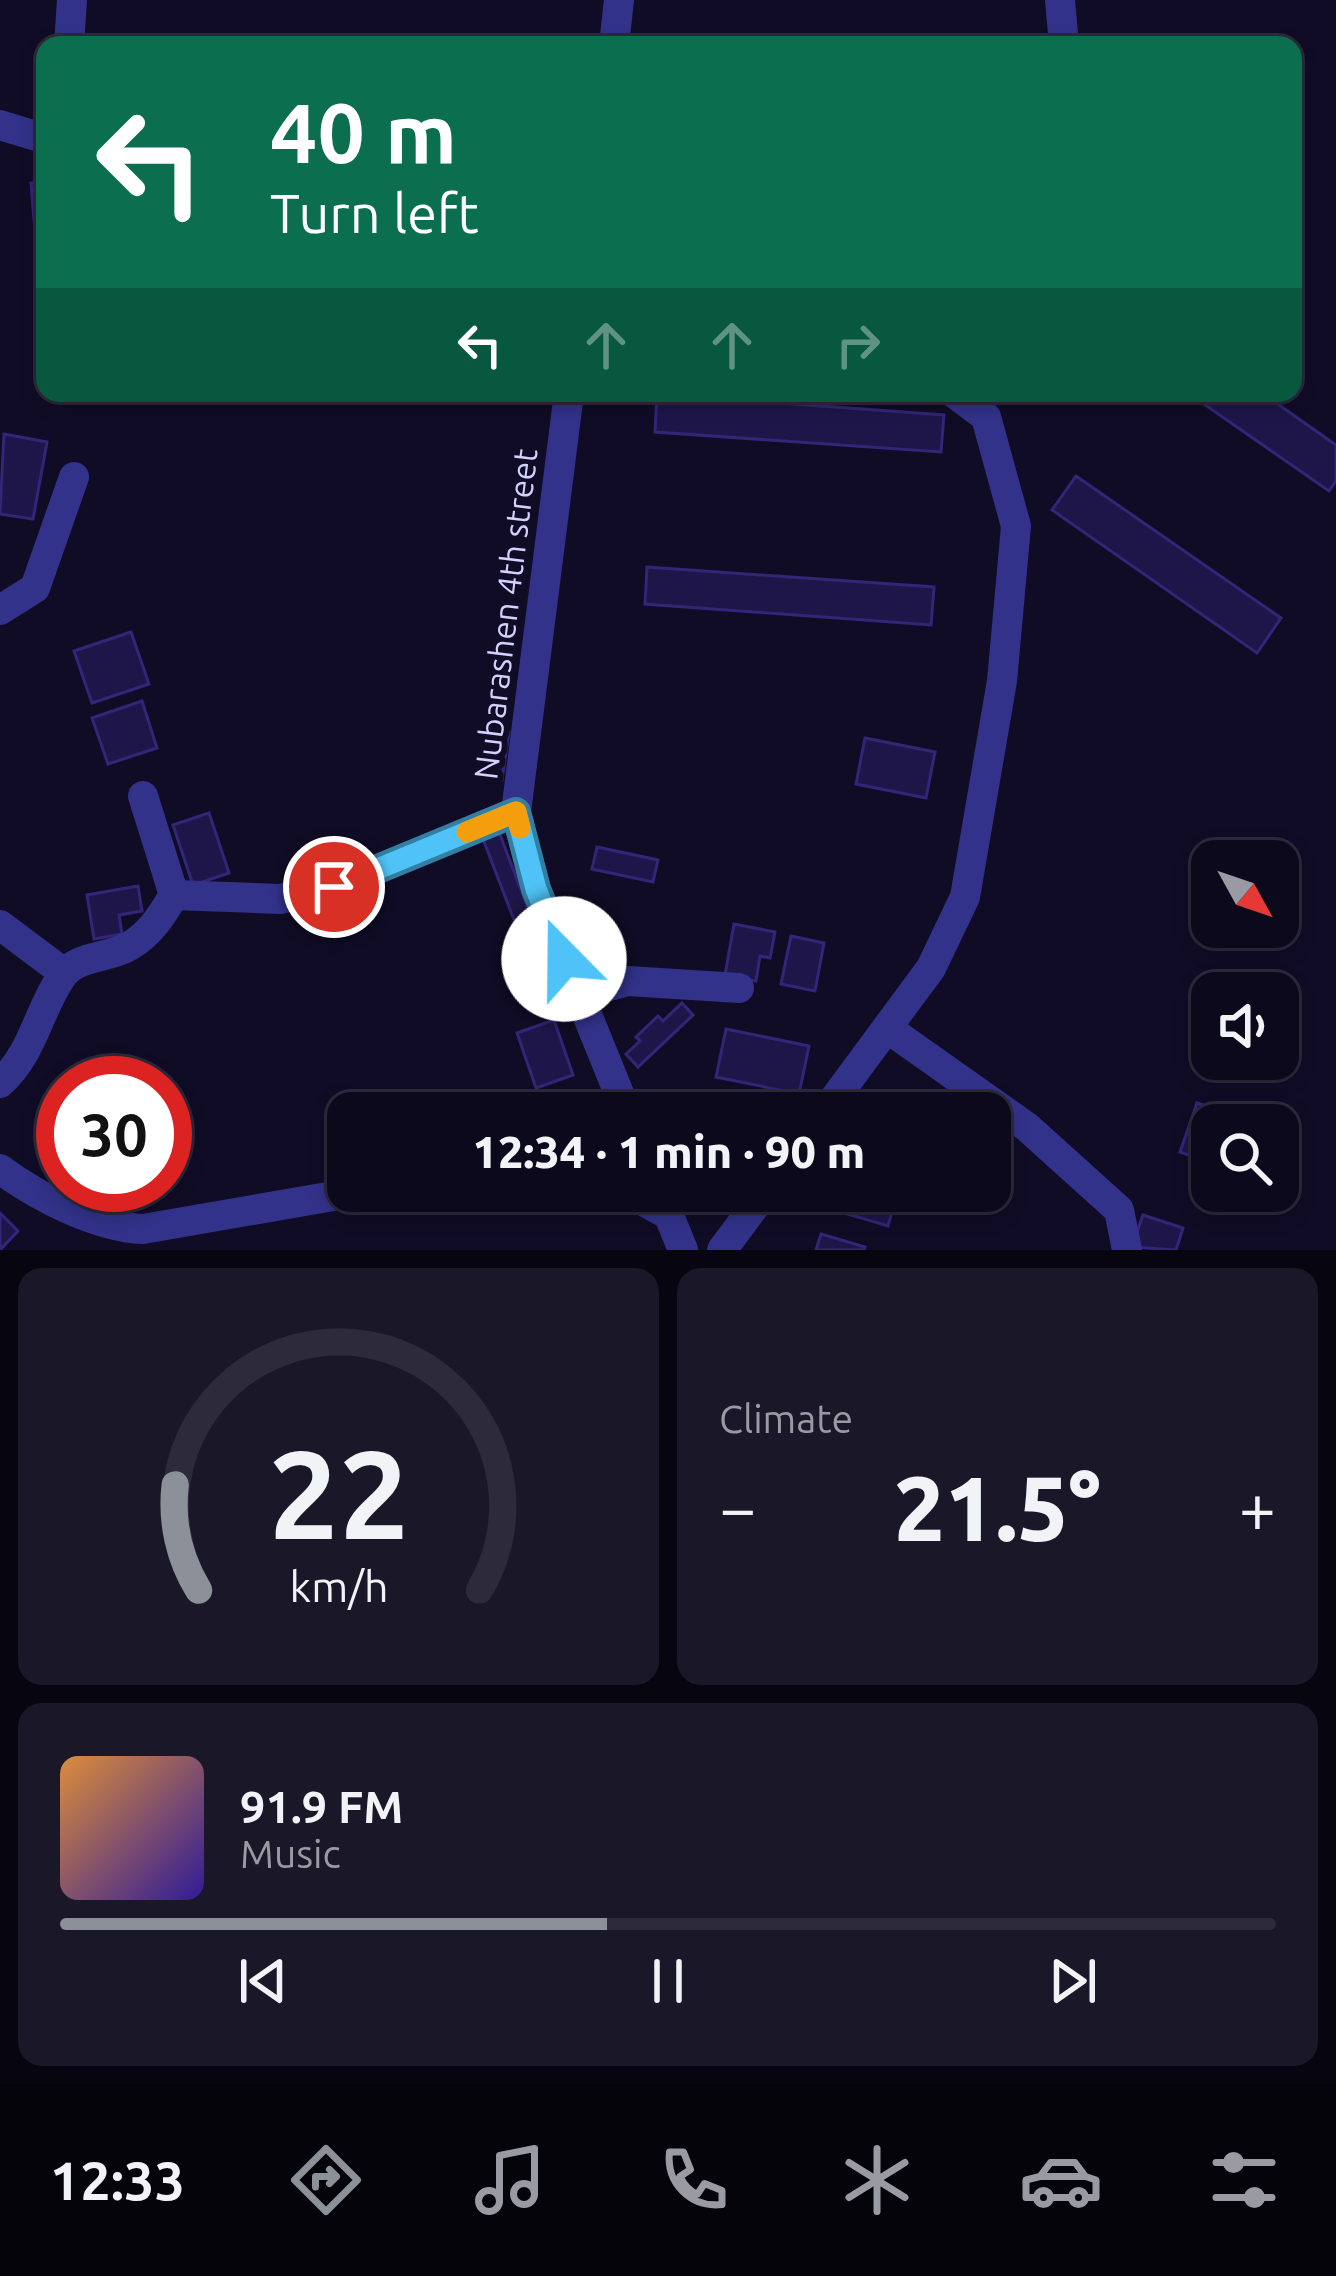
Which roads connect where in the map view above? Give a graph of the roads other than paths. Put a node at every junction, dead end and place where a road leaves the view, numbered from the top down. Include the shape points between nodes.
1 (72, 0) edge
2 (619, 0) edge
3 (1060, 0) edge
4 (70, 36) edge
5 (615, 36) edge
6 (1063, 36) edge
7 (0, 125) edge
8 (36, 136) edge
9 (568, 402) edge
10 (967, 402) edge
11 (74, 477) dead end
12 (0, 610) edge
13 (143, 796) dead end
14 (516, 812) junction
15 (174, 895) junction
16 (0, 925) edge
17 (64, 973) junction
18 (740, 988) dead end
19 (579, 994) junction
20 (887, 1028) junction
21 (0, 1083) edge
22 (619, 1092) edge
23 (840, 1092) edge
24 (0, 1169) edge
25 (327, 1197) edge
26 (668, 1212) edge
27 (750, 1212) edge
28 (683, 1250) edge
29 (722, 1250) edge
30 (1126, 1250) edge

1 - 4 street
2 - 5 street
3 - 6 street
7 - 8 street
9 - 14 street, Nubarashen 4th street
10 - 20 street via 986,417 1016,526 1002,681 965,897 931,968
11 - 12 street via 35,588
13 - 15 street
14 - 15 street via 334,887 280,899
14 - 19 street, Nubarashen 4th street via 536,889
15 - 17 street via 128,948
16 - 17 street
17 - 21 street via 18,1067
18 - 19 street via 628,981
19 - 22 street, Nubarashen 4th street
20 - 23 street
20 - 30 street via 1027,1127 1119,1210
24 - 25 street via 113,1228
26 - 28 street
27 - 29 street

